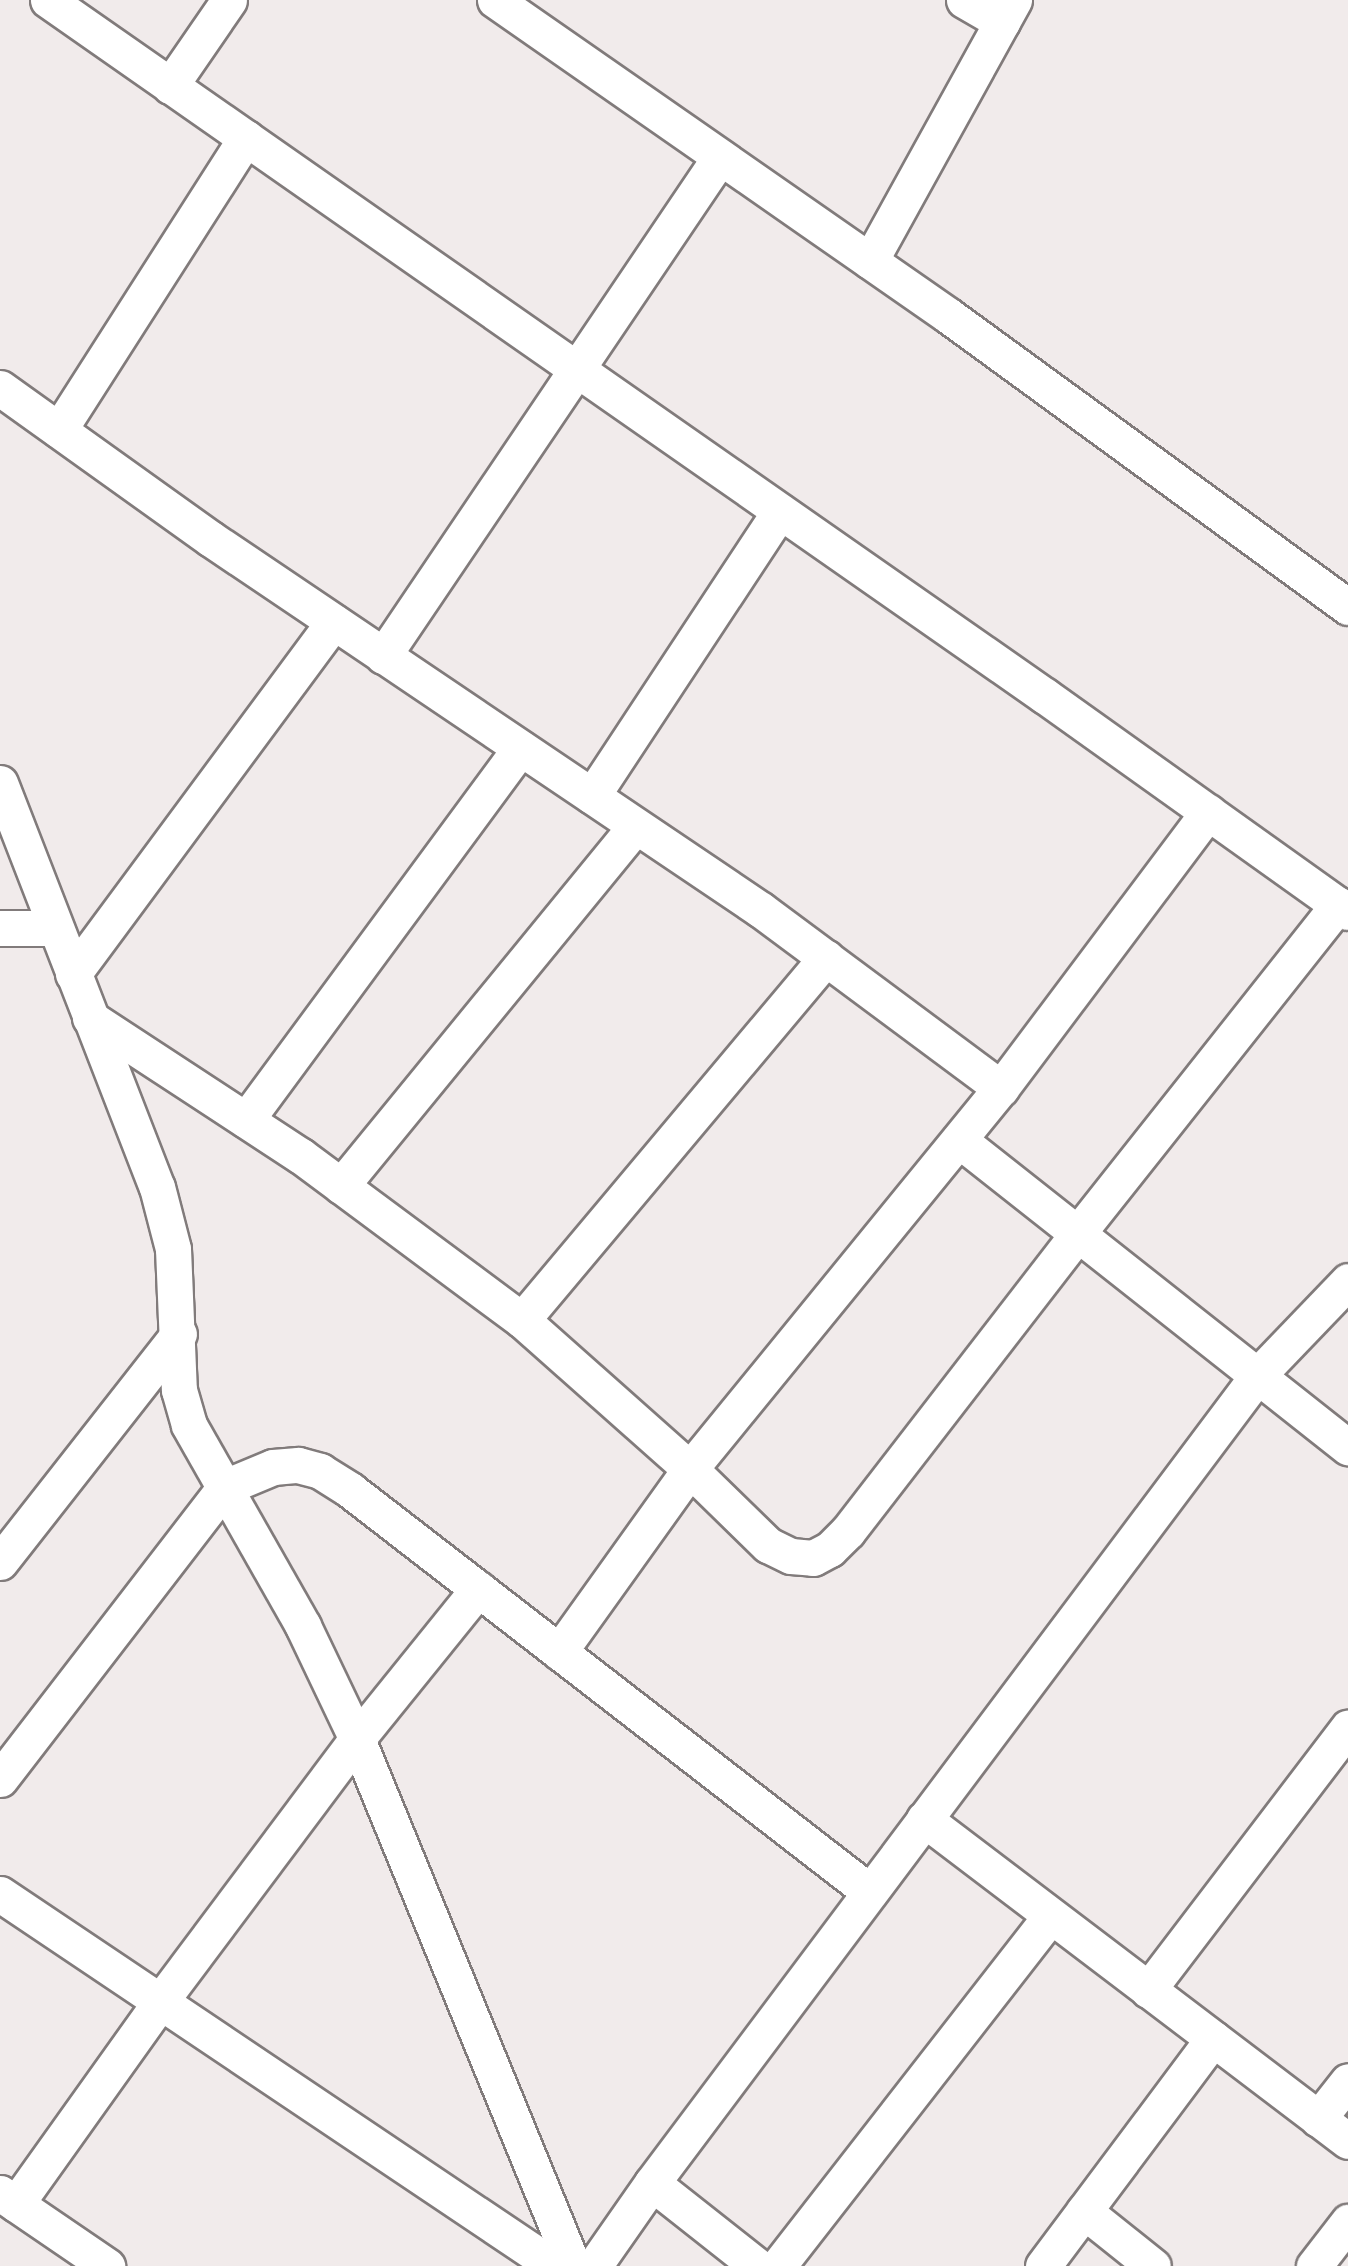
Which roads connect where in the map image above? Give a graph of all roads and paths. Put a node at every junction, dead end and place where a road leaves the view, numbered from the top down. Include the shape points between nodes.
1 (48, 0) edge
2 (229, 0) edge
3 (495, 0) edge
4 (964, 0) edge
5 (1008, 11) edge
6 (170, 86) junction
7 (246, 138) junction
8 (720, 157) junction
9 (870, 261) junction
10 (575, 368) junction
11 (0, 388) edge
12 (59, 430) junction
13 (780, 511) junction
14 (1348, 607) edge
15 (333, 621) junction
16 (383, 656) junction
17 (520, 748) junction
18 (0, 783) edge
19 (592, 796) junction
20 (1208, 812) junction
21 (636, 826) junction
22 (1343, 908) edge
23 (0, 928) edge
24 (55, 928) junction
25 (826, 958) junction
26 (73, 974) junction
27 (90, 1018) junction
28 (1002, 1088) junction
29 (246, 1120) junction
30 (959, 1140) junction
31 (341, 1186) junction
32 (1078, 1233) junction
33 (1348, 1281) edge
34 (522, 1320) junction
35 (179, 1334) junction
36 (1258, 1375) junction
37 (1348, 1447) edge
38 (690, 1469) junction
39 (225, 1487) junction
40 (0, 1562) edge
41 (478, 1589) junction
42 (559, 1652) junction
43 (1348, 1727) edge
44 (357, 1739) junction
45 (0, 1779) edge
46 (924, 1819) junction
47 (870, 1892) junction
48 (0, 1894) edge
49 (1050, 1916) junction
50 (1148, 1990) junction
51 (160, 2002) junction
52 (1213, 2039) junction
53 (1348, 2081) edge
54 (1318, 2119) junction
55 (1348, 2141) edge
56 (652, 2183) junction
57 (8, 2198) edge
58 (1084, 2211) junction
59 (1348, 2222) edge
60 (90, 2262) edge
61 (554, 2266) edge
62 (573, 2266) edge
63 (594, 2266) edge
64 (757, 2266) edge
65 (778, 2266) edge
66 (1042, 2266) edge
67 (1153, 2266) edge
68 (1314, 2266) edge

1 - 6 street
2 - 6 street
3 - 8 street
4 - 5 street
5 - 9 street
6 - 7 street
7 - 10 street
7 - 12 street
8 - 9 street
8 - 10 street
9 - 14 street
10 - 13 street
10 - 16 street
11 - 12 street
12 - 15 street
13 - 19 street
13 - 20 street
15 - 16 street
15 - 26 street
16 - 17 street
17 - 19 street
17 - 29 street
18 - 24 street
19 - 21 street
20 - 22 street
20 - 28 street
21 - 25 street
21 - 31 street
22 - 32 street
23 - 24 street
24 - 26 street
25 - 28 street
25 - 34 street
26 - 27 street
27 - 29 street
27 - 35 street via 158,1186 173,1249
28 - 30 street
29 - 31 street
30 - 32 street
30 - 38 street
31 - 34 street
32 - 36 street
32 - 38 street via 830,1549 813,1558 792,1556 768,1545
33 - 36 street
34 - 38 street
35 - 39 street via 179,1390 189,1424
35 - 40 street
36 - 37 street
36 - 46 street
38 - 42 street
39 - 41 street via 273,1467 298,1465 320,1471
39 - 44 street via 303,1626
39 - 45 street
41 - 42 street
41 - 44 street
42 - 47 street
43 - 50 street
44 - 51 street
44 - 62 street
46 - 47 street
46 - 49 street
47 - 56 street
48 - 51 street
49 - 50 street
49 - 65 street
50 - 52 street
51 - 57 street
51 - 61 street
52 - 54 street
52 - 58 street
53 - 54 street
54 - 55 street
56 - 63 street
56 - 64 street
57 - 60 street
58 - 66 street
58 - 67 street
59 - 68 street

